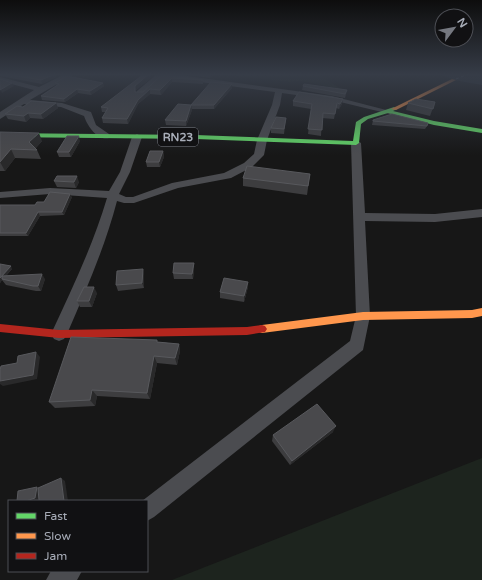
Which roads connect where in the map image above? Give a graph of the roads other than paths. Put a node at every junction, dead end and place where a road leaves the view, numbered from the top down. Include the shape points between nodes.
1 (20, 101) joint
2 (277, 101) edge
3 (344, 101) edge
4 (410, 101) edge
5 (390, 112) junction
6 (0, 116) edge
7 (482, 131) edge
8 (0, 135) edge
9 (106, 136) junction
10 (137, 137) junction
11 (262, 140) junction
12 (356, 143) junction
13 (113, 194) junction
14 (0, 195) edge
15 (482, 213) edge
16 (358, 217) junction
17 (482, 312) edge
18 (363, 316) junction
19 (0, 328) edge
20 (59, 334) junction
21 (148, 509) edge
22 (69, 572) edge
23 (58, 580) edge

1 - 6 street
1 - 9 street via 62,105 88,114 92,126
2 - 11 street
3 - 5 street
4 - 5 main road
5 - 7 main road
5 - 12 main road via 361,119 358,123
8 - 9 main road, RN23
9 - 10 main road, RN23
10 - 11 main road, RN23
10 - 13 street via 125,172
11 - 12 main road, RN23
11 - 13 street via 259,155 248,165 227,176 176,185 134,200 124,200
12 - 16 street
13 - 14 street via 50,191
13 - 20 street via 100,238
15 - 16 street via 435,218
16 - 18 street
17 - 18 main road
18 - 20 main road via 247,331
18 - 21 street via 357,345
19 - 20 main road
22 - 23 street

